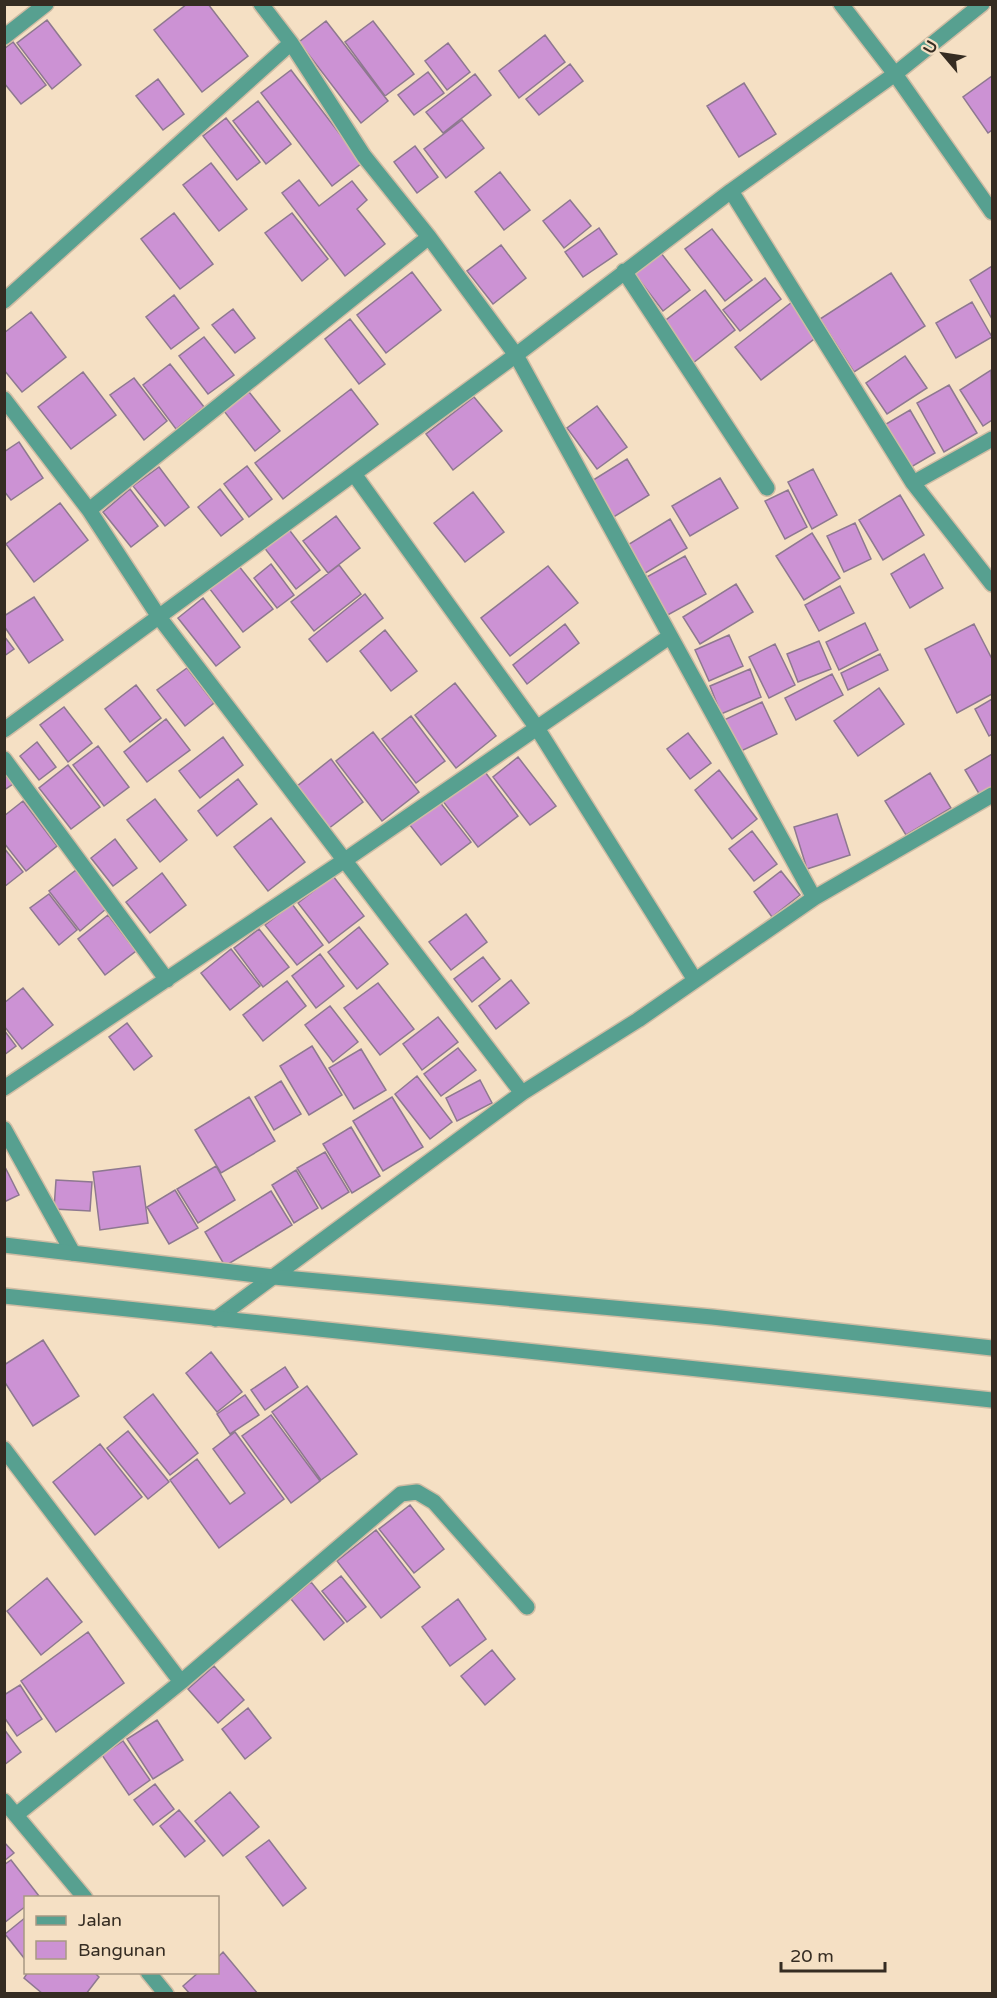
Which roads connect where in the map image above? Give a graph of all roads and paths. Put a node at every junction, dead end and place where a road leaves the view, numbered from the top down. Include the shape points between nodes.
1 (46, 4) edge
2 (261, 4) edge
3 (841, 4) edge
4 (982, 4) edge
5 (4, 37) edge
6 (291, 43) junction
7 (895, 74) junction
8 (731, 191) junction
9 (993, 212) edge
10 (429, 237) junction
11 (624, 271) junction
12 (4, 301) edge
13 (516, 355) junction
14 (4, 399) edge
15 (993, 439) edge
16 (354, 474) junction
17 (913, 483) junction
18 (767, 488) dead end
19 (89, 510) junction
20 (993, 584) edge
21 (159, 617) junction
22 (669, 637) junction
23 (537, 728) junction
24 (4, 730) edge
25 (4, 759) edge
26 (993, 795) edge
27 (345, 860) junction
28 (814, 898) junction
29 (167, 980) junction
30 (695, 980) junction
31 (4, 1088) edge
32 (522, 1093) junction
33 (4, 1129) edge
34 (4, 1245) edge
35 (73, 1253) junction
36 (274, 1276) junction
37 (4, 1296) edge
38 (216, 1319) junction
39 (993, 1348) edge
40 (993, 1400) edge
41 (4, 1449) edge
42 (527, 1607) dead end
43 (181, 1682) junction
44 (4, 1801) edge
45 (16, 1815) junction
46 (83, 1896) edge
47 (150, 1974) edge
48 (166, 1994) edge

1 - 5 street
2 - 6 street
3 - 7 street
4 - 7 street
6 - 10 street via 364,156
6 - 12 street
7 - 8 street
7 - 9 street
8 - 11 street
8 - 17 street
10 - 13 street
10 - 19 street
11 - 13 street
11 - 18 street
13 - 16 street
13 - 22 street
14 - 19 street
15 - 17 street
16 - 21 street
16 - 23 street
17 - 20 street
19 - 21 street
21 - 24 street
21 - 27 street
22 - 23 street
22 - 28 street
23 - 27 street
23 - 30 street
25 - 29 street
26 - 28 street
27 - 29 street
27 - 32 street
28 - 30 street
29 - 31 street
30 - 32 street
32 - 36 street
33 - 35 street
34 - 35 street
35 - 36 street
36 - 38 street
36 - 39 street
37 - 38 street
38 - 40 street
41 - 43 street
42 - 43 street via 434,1503 417,1492 401,1494
43 - 45 street
44 - 45 street
45 - 46 street
47 - 48 street

